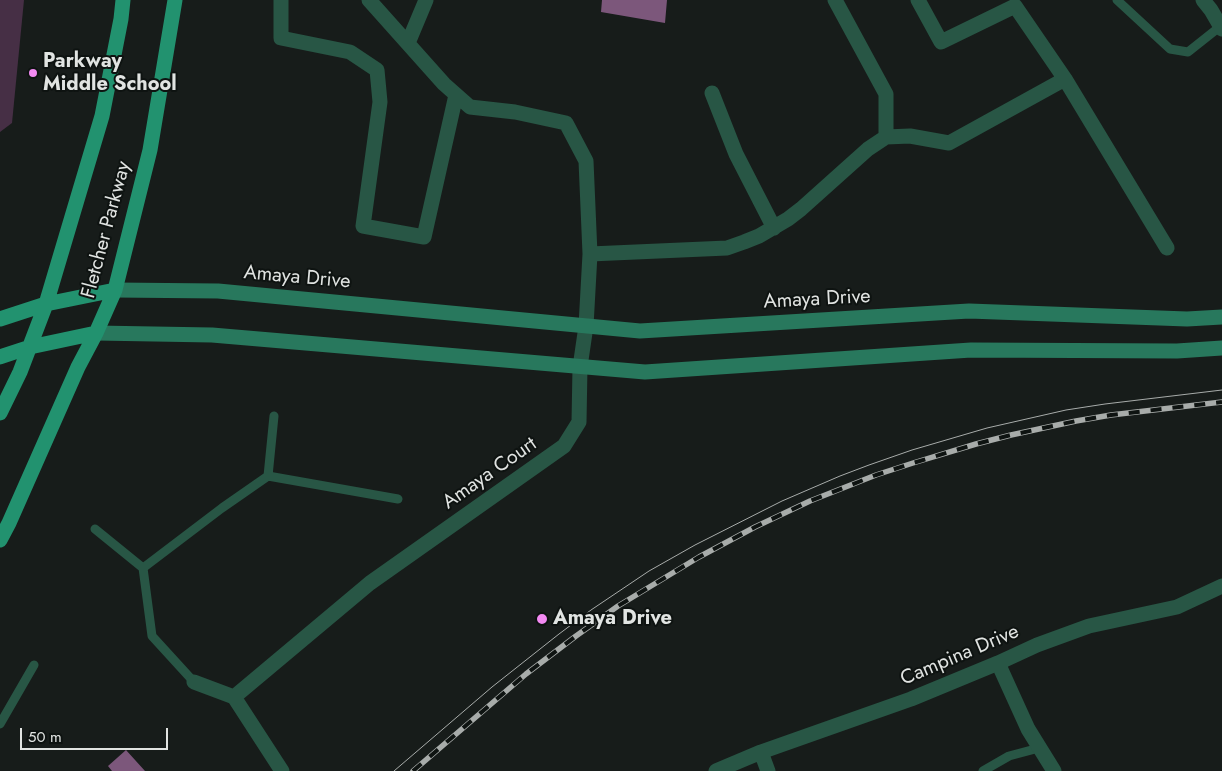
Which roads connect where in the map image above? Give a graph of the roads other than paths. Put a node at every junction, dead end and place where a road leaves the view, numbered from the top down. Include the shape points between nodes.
1 (123, 0) edge
2 (176, 0) edge
3 (281, 0) edge
4 (369, 0) edge
5 (426, 0) edge
6 (835, 0) edge
7 (918, 0) edge
8 (1118, 0) edge
9 (1203, 0) edge
10 (1222, 27) edge
11 (408, 43) junction
12 (1065, 79) junction
13 (712, 93) dead end
14 (456, 95) junction
15 (886, 137) junction
16 (774, 228) junction
17 (1167, 248) dead end
18 (590, 254) junction
19 (115, 290) junction
20 (46, 304) junction
21 (1222, 317) edge
22 (0, 319) edge
23 (586, 326) junction
24 (96, 332) junction
25 (30, 347) junction
26 (1222, 348) edge
27 (0, 357) edge
28 (580, 367) junction
29 (0, 412) edge
30 (274, 416) dead end
31 (268, 476) junction
32 (398, 499) dead end
33 (95, 529) dead end
34 (0, 540) edge
35 (143, 568) junction
36 (1222, 586) edge
37 (998, 663) junction
38 (34, 666) dead end
39 (194, 682) joint
40 (234, 697) junction
41 (0, 724) edge
42 (1039, 748) junction
43 (761, 752) junction
44 (282, 771) edge
45 (716, 771) edge
46 (768, 771) edge
47 (983, 771) edge
48 (1054, 771) edge

1 - 20 main road, Fletcher Parkway via 102,116
2 - 19 main road, Fletcher Parkway via 150,150
3 - 14 street via 281,38 350,52 376,70 380,102 363,226 424,237
4 - 11 street
5 - 11 street
6 - 15 street via 886,94
7 - 12 street via 941,42 1015,6
8 - 10 lane via 1170,49 1188,52
9 - 10 street
11 - 14 street
12 - 15 street via 949,143 910,136
12 - 17 street
13 - 16 street via 736,154
14 - 18 street, Amaya Court via 470,107 566,123 586,161
15 - 16 street via 868,148 801,209
16 - 18 street via 727,248
18 - 23 street, Amaya Court
19 - 20 main road, Amaya Drive
19 - 23 main road, Amaya Drive via 218,291
19 - 24 main road, Fletcher Parkway
20 - 22 main road, Amaya Drive
20 - 25 main road, Fletcher Parkway
21 - 23 main road, Amaya Drive via 1187,319 969,311 640,331
23 - 28 street, Amaya Court
24 - 25 main road
24 - 28 main road via 212,335
24 - 34 main road, Fletcher Parkway
25 - 27 main road
25 - 29 main road, Fletcher Parkway
26 - 28 main road via 1177,351 971,350 645,372
28 - 40 street, Amaya Court via 579,422 564,446 370,582
30 - 31 lane
31 - 32 lane
31 - 35 lane
33 - 35 lane
35 - 39 lane via 152,636
36 - 37 street, Campina Drive via 1177,607 1089,626
37 - 42 street
37 - 43 street, Campina Drive via 911,699
38 - 41 lane
39 - 40 street
40 - 44 street
42 - 47 lane via 1009,756
42 - 48 street
43 - 45 street, Campina Drive
43 - 46 street

